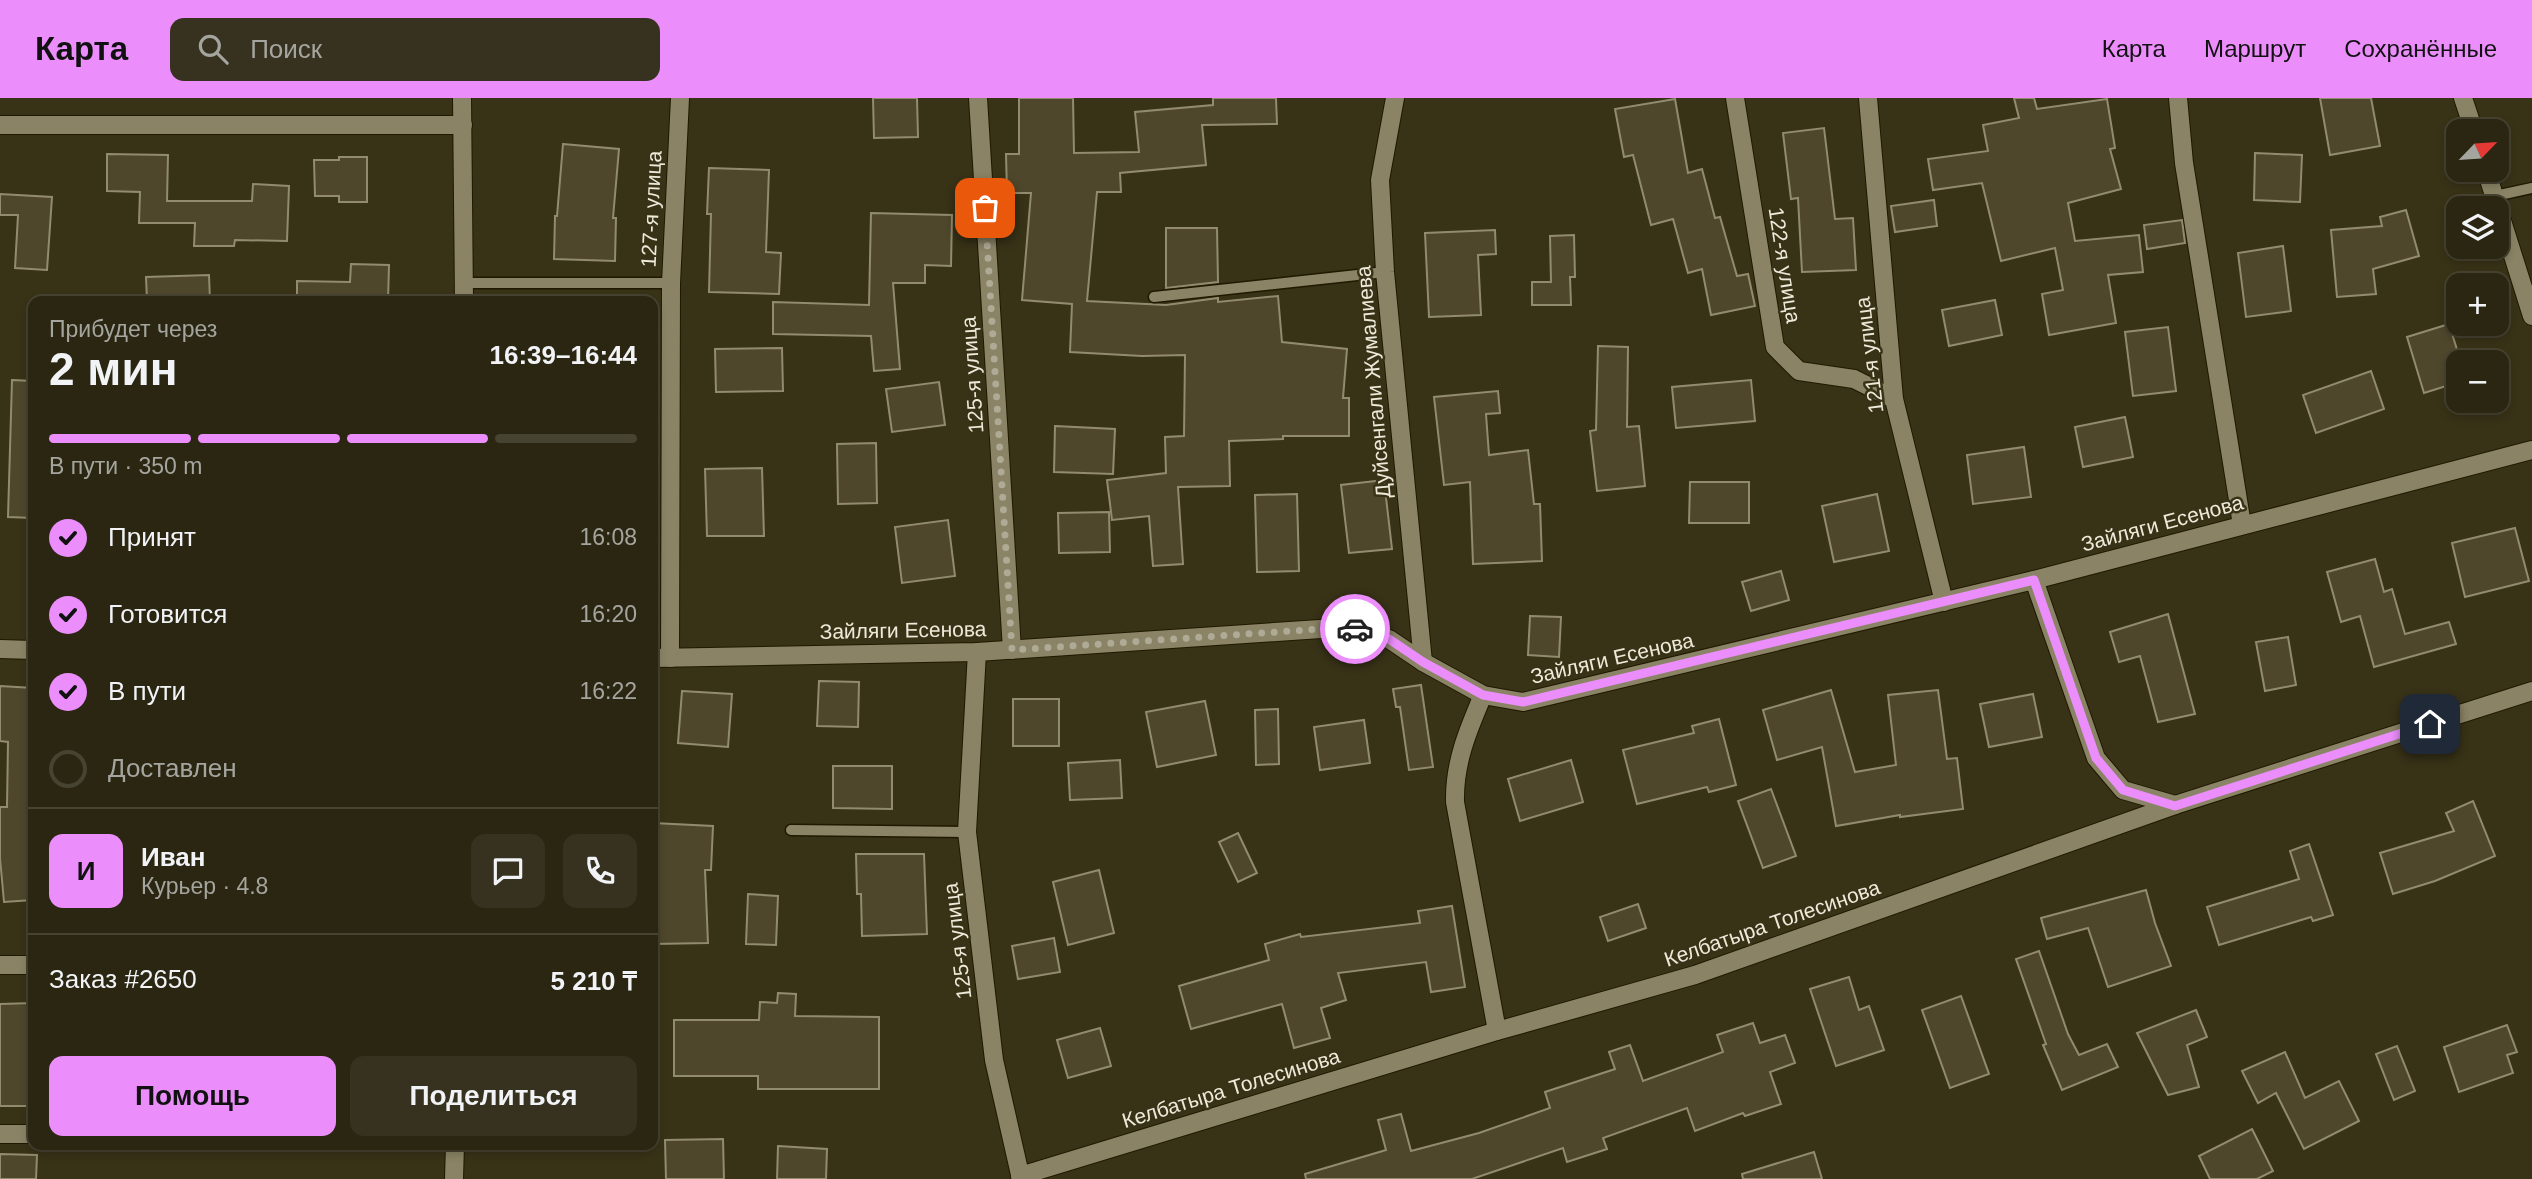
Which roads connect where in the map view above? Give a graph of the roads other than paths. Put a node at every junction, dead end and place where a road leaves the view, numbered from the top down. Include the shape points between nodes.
1 (462, 98) edge
2 (680, 98) edge
3 (978, 98) edge
4 (1395, 98) edge
5 (1735, 98) edge
6 (1868, 98) edge
7 (2178, 98) edge
8 (2463, 98) edge
9 (2470, 119) edge
10 (0, 125) edge
11 (463, 125) junction
12 (2490, 182) edge
13 (2532, 188) edge
14 (2495, 196) joint
15 (2509, 241) edge
16 (1385, 272) junction
17 (671, 283) junction
18 (464, 292) edge
19 (1154, 297) dead end
20 (2532, 316) edge
21 (1894, 399) junction
22 (2532, 450) edge
23 (2242, 525) junction
24 (2034, 580) junction
25 (1944, 602) junction
26 (0, 649) edge
27 (28, 650) edge
28 (1012, 650) junction
29 (977, 652) junction
30 (661, 658) edge
31 (1423, 662) junction
32 (2532, 691) edge
33 (1483, 695) junction
34 (2175, 806) junction
35 (791, 830) dead end
36 (967, 832) junction
37 (0, 965) edge
38 (28, 965) edge
39 (1497, 1031) junction
40 (0, 1134) edge
41 (28, 1134) edge
42 (455, 1150) edge
43 (1021, 1177) edge
44 (454, 1179) edge

1 - 11 street
2 - 17 street, 127-я улица
3 - 28 street, 125-я улица
4 - 16 street, Дуйсенгали Жумалиева via 1380,180
5 - 21 street, 122-я улица via 1775,347 1799,371 1854,379
6 - 21 street, 121-я улица
7 - 23 street via 2184,163
8 - 9 street
10 - 11 street
11 - 18 street
12 - 14 street
13 - 14 lane
15 - 20 street
16 - 19 lane
16 - 31 street, Дуйсенгали Жумалиева
17 - 18 lane
17 - 30 street, 127-я улица
21 - 25 street, 121-я улица
22 - 23 street, Зайляги Есенова
23 - 24 street, Зайляги Есенова
24 - 25 street, Зайляги Есенова
24 - 34 street via 2096,758 2123,790
25 - 33 street, Зайляги Есенова via 1523,702
26 - 27 street
28 - 29 street, Зайляги Есенова
28 - 31 street, Зайляги Есенова via 1350,627 1389,639
29 - 30 street, Зайляги Есенова
29 - 36 street, 125-я улица
31 - 33 street, Зайляги Есенова
32 - 34 street, Келбатыра Толесинова
33 - 39 street via 1464,741 1455,778 1455,802
34 - 39 street, Келбатыра Толесинова via 1695,975
35 - 36 lane
36 - 43 street, 125-я улица via 995,1060
37 - 38 street
39 - 43 street, Келбатыра Толесинова
40 - 41 street
42 - 44 street

